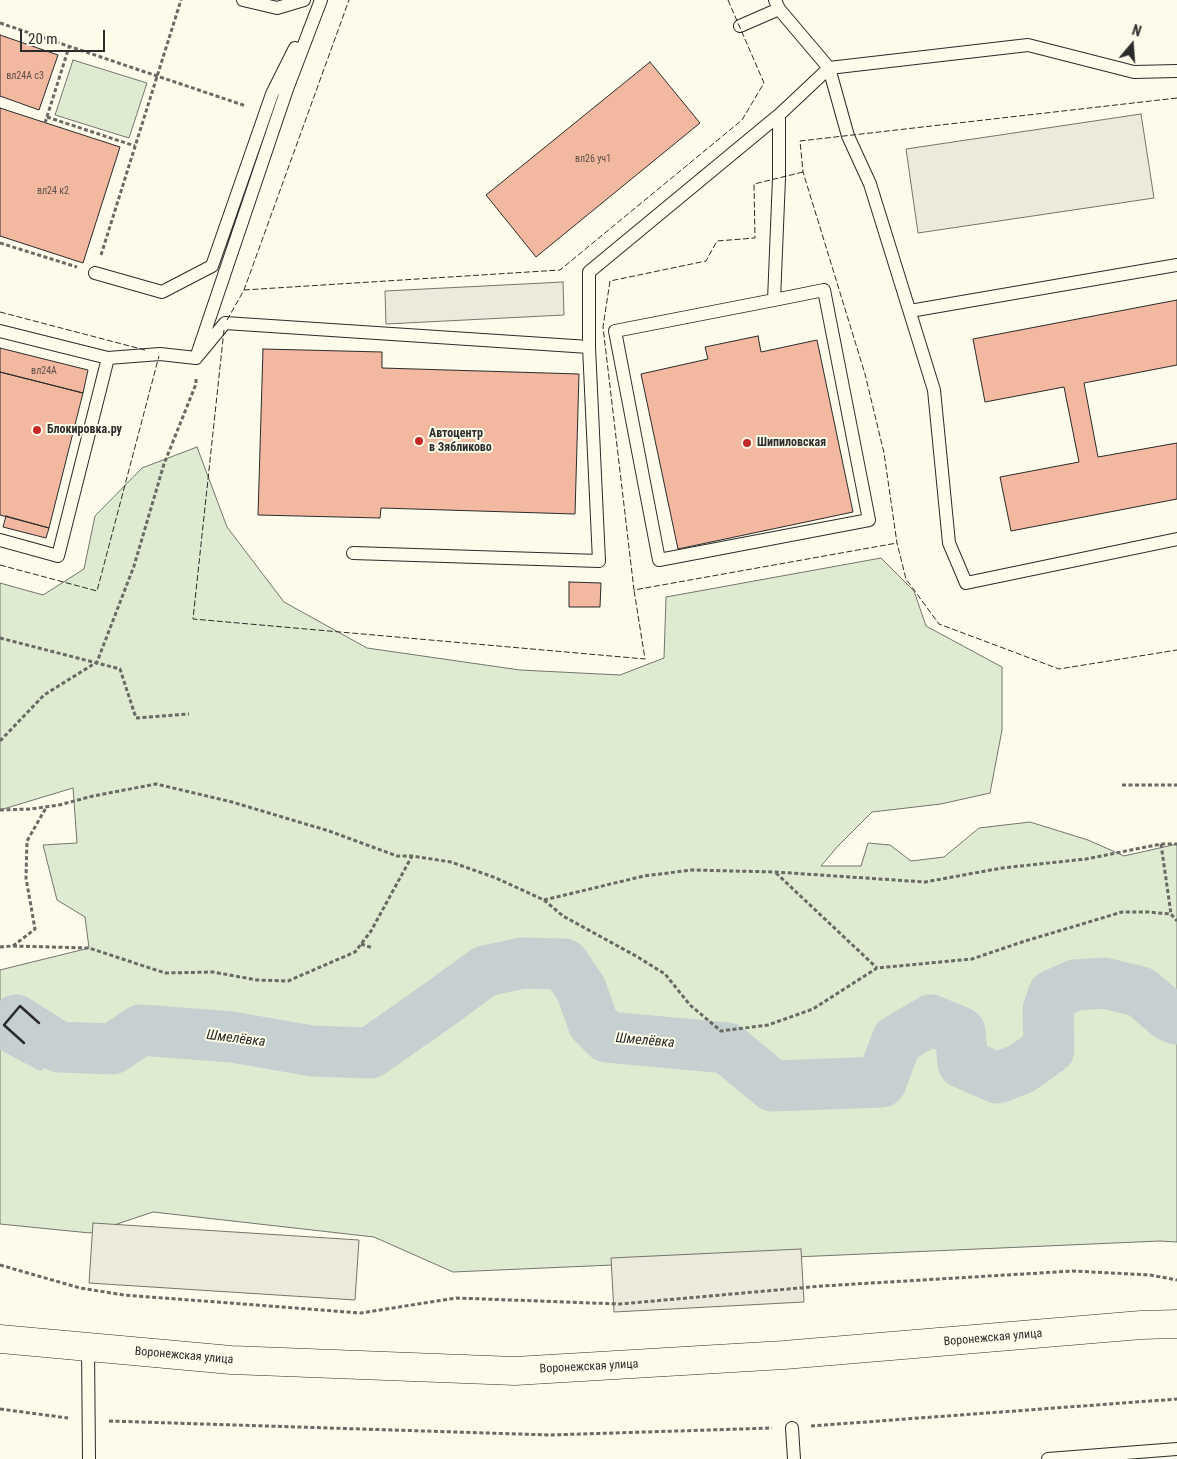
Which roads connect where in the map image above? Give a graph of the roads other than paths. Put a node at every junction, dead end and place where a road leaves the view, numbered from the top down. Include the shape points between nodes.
1 (243, 0) edge
2 (304, 0) edge
3 (320, 0) edge
4 (777, 4) edge
5 (740, 26) dead end
6 (829, 68) junction
7 (1177, 71) edge
8 (779, 115) junction
9 (1177, 265) edge
10 (95, 273) road end
11 (774, 300) junction
12 (910, 311) junction
13 (0, 331) edge
14 (589, 347) junction
15 (108, 358) junction
16 (196, 358) junction
17 (1177, 539) edge
18 (0, 540) edge
19 (353, 553) dead end
20 (1177, 1324) edge
21 (0, 1339) edge
22 (88, 1347) junction
23 (792, 1428) road end
24 (1177, 1449) edge
25 (89, 1459) edge
26 (794, 1459) edge
27 (1048, 1459) edge

1 - 2 lane via 277,8
3 - 10 lane via 272,94 212,266 162,292
3 - 16 lane
4 - 5 lane
4 - 6 lane
6 - 7 lane via 1028,45 1134,72
6 - 8 lane
6 - 12 lane via 848,136 870,184
8 - 11 lane
8 - 14 lane via 589,272
9 - 12 lane
11 - 11 lane via 824,290 869,520 660,560 615,331
12 - 17 lane via 934,390 949,543 966,583
13 - 15 lane
14 - 16 lane via 225,323
14 - 19 lane via 599,561
15 - 16 lane via 160,354
15 - 18 lane via 58,556
20 - 22 street, Воронежская улица via 784,1355 515,1371 231,1360
21 - 22 street, Воронежская улица
22 - 25 lane
23 - 26 lane
24 - 27 lane

